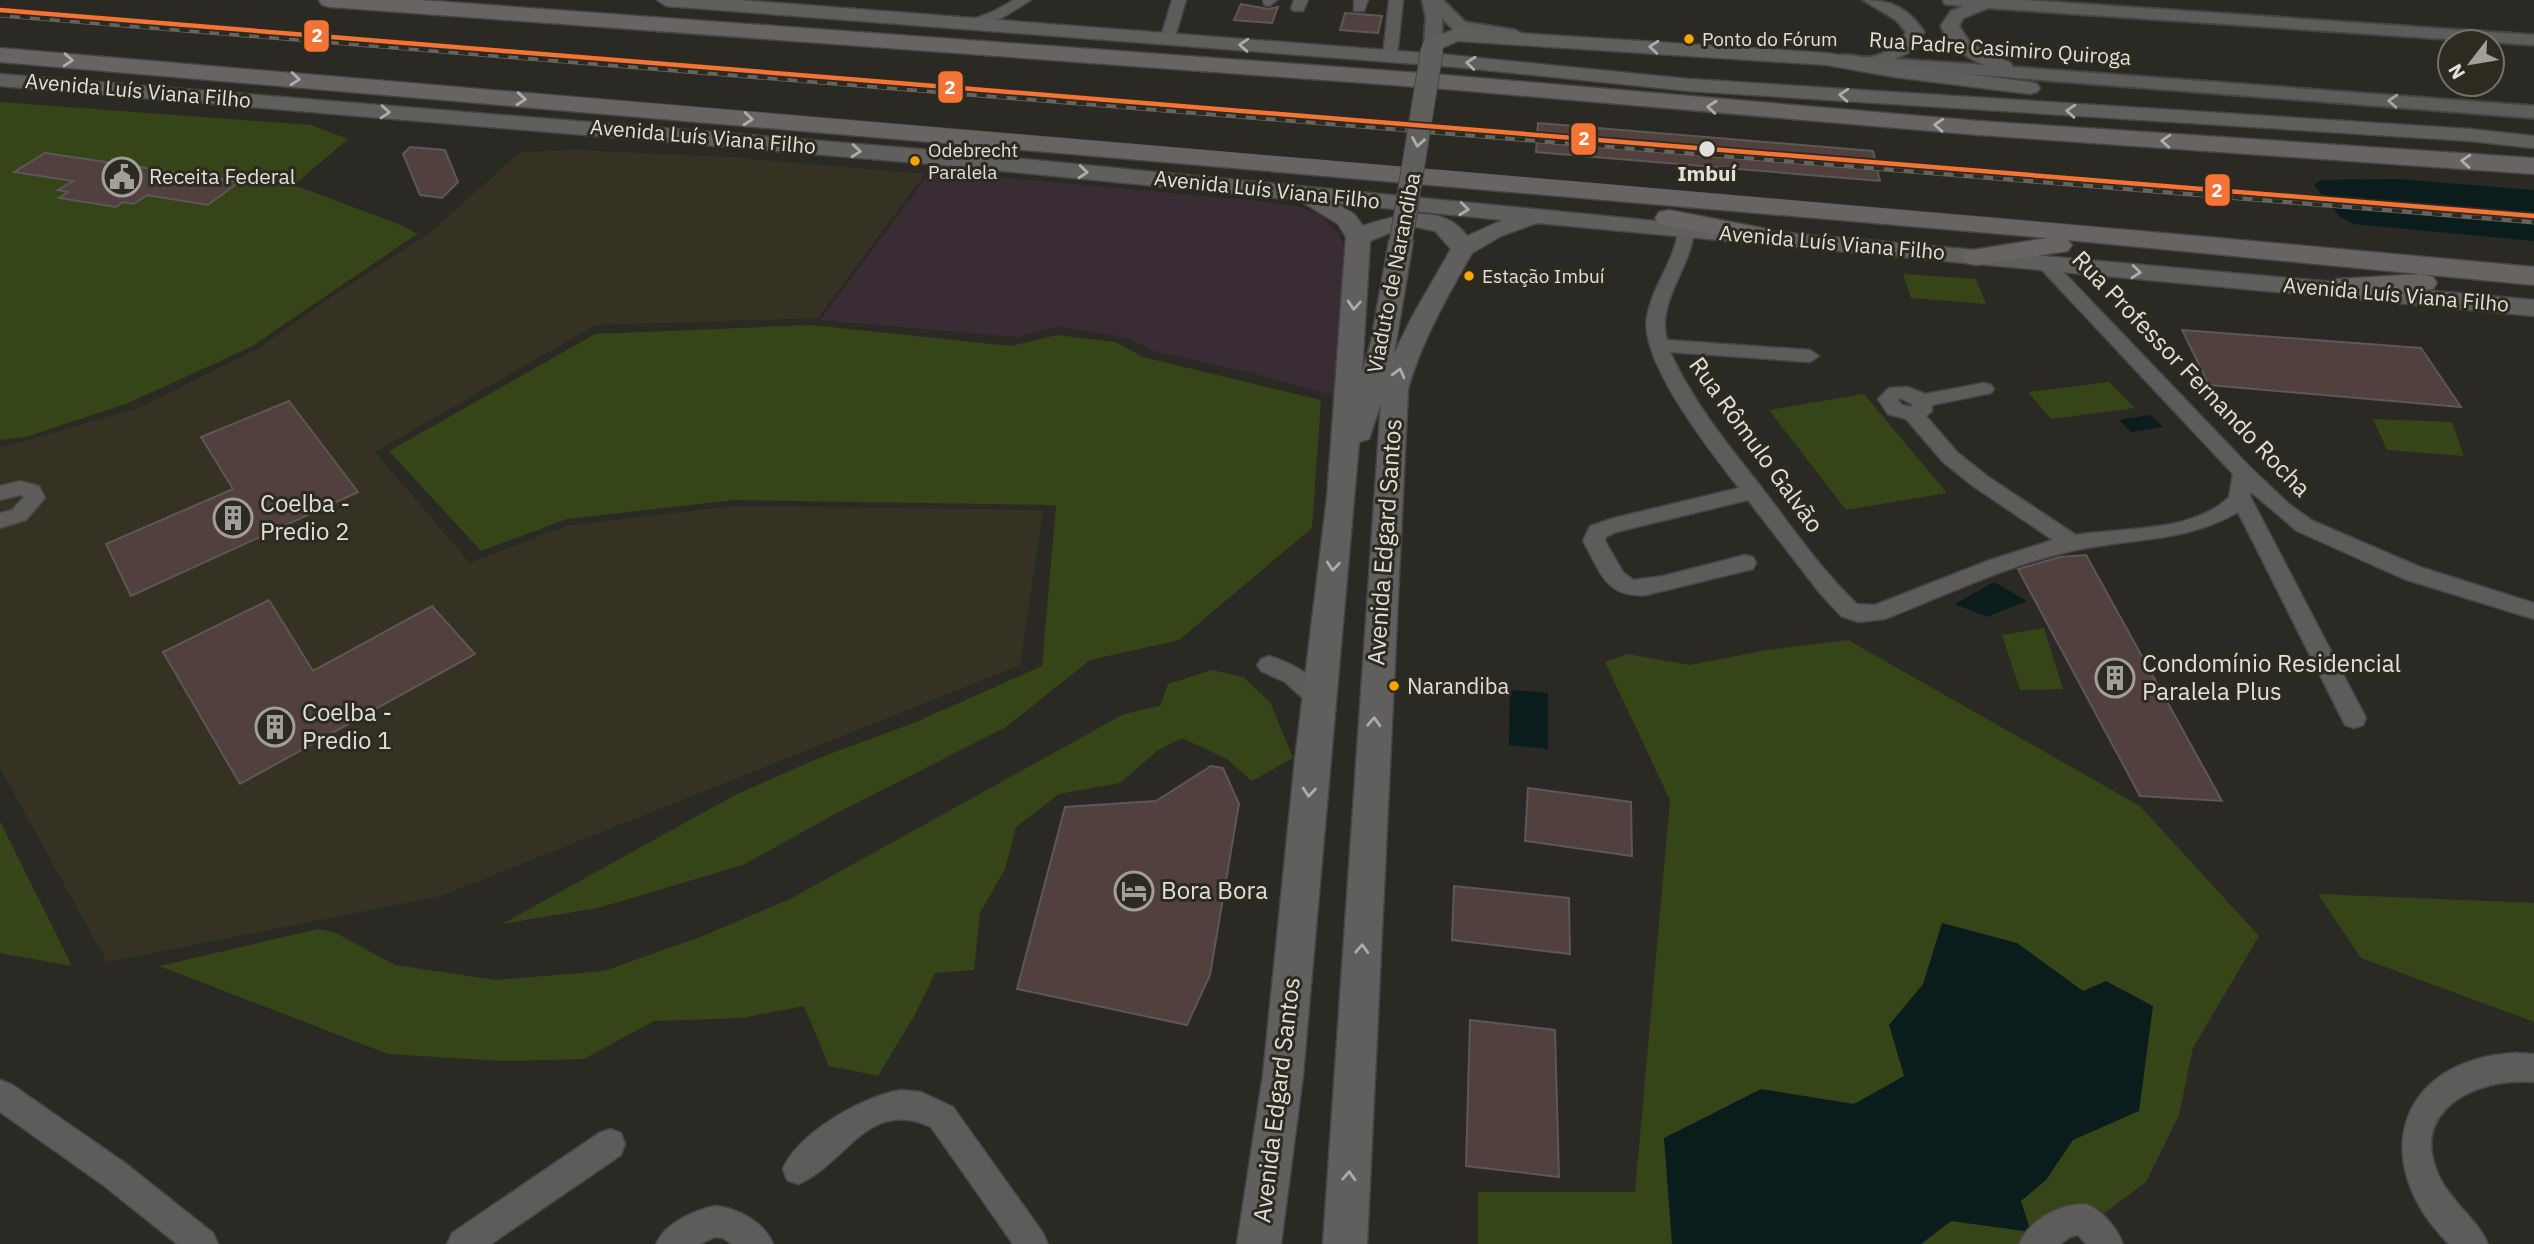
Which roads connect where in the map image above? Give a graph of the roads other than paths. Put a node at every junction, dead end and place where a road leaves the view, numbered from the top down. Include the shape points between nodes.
1 (330, 0) edge
2 (666, 0) edge
3 (1179, 0) edge
4 (1396, 0) edge
5 (1432, 0) edge
6 (1871, 0) edge
7 (1951, 0) edge
8 (1020, 3) edge
9 (1986, 3) junction
10 (967, 24) junction
11 (1030, 29) junction
12 (1167, 40) junction
13 (1556, 40) junction
14 (2534, 40) edge
15 (1433, 48) junction
16 (0, 55) edge
17 (1390, 56) junction
18 (1827, 58) junction
19 (1875, 62) junction
20 (2017, 73) junction
21 (0, 80) edge
22 (1433, 81) junction
23 (1689, 85) junction
24 (2534, 112) edge
25 (2139, 116) junction
26 (2470, 135) junction
27 (2534, 142) edge
28 (2392, 156) junction
29 (2534, 166) edge
30 (1518, 186) junction
31 (1298, 193) junction
32 (1556, 218) junction
33 (1686, 231) junction
34 (1762, 236) junction
35 (1359, 237) junction
36 (2129, 237) junction
37 (1463, 249) junction
38 (1976, 257) junction
39 (2045, 263) junction
40 (2534, 277) edge
41 (2337, 288) junction
42 (2526, 308) edge
43 (1657, 345) junction
44 (1810, 356) dead end
45 (1984, 389) dead end
46 (2243, 472) junction
47 (1754, 492) junction
48 (0, 493) edge
49 (2241, 495) junction
50 (1341, 498) junction
51 (0, 522) edge
52 (2073, 543) junction
53 (1745, 563) dead end
54 (2534, 611) edge
55 (1269, 665) dead end
56 (1320, 700) junction
57 (2354, 718) dead end
58 (2534, 1068) edge
59 (0, 1094) edge
60 (610, 1144) dead end
61 (798, 1169) dead end
62 (202, 1244) edge
63 (463, 1244) edge
64 (672, 1244) edge
65 (757, 1244) edge
66 (1032, 1244) edge
67 (1259, 1244) edge
68 (1345, 1244) edge
69 (2035, 1244) edge
70 (2107, 1244) edge
71 (2472, 1244) edge

1 - 22 highway
2 - 10 main road
3 - 12 street
4 - 17 street
5 - 13 street, Rua Padre Casimiro Quiroga via 1468,29
5 - 15 street, Rua Padre Casimiro Quiroga
6 - 19 street via 1901,16 1915,32 1909,45
7 - 9 street
8 - 10 street
8 - 11 street via 1015,15
9 - 14 street
9 - 20 street via 1957,15 1951,32 1976,54
10 - 11 main road
11 - 12 main road
17 -> 12 main road
13 - 15 main road via 1455,35
18 -> 13 main road, Rua Padre Casimiro Quiroga
15 -> 50 main road, Viaduto de Narandiba, bridge via 1384,342
16 -> 30 highway, Avenida Luís Viana Filho
23 -> 17 main road
18 - 19 street, Rua Padre Casimiro Quiroga
18 - 26 main road via 2017,87 2335,117
19 - 20 street, Rua Padre Casimiro Quiroga
24 -> 20 street, Rua Padre Casimiro Quiroga
21 -> 31 main road, Avenida Luís Viana Filho via 570,126
22 - 23 highway
28 -> 22 highway via 1772,112
25 -> 23 main road
25 - 26 main road
25 - 28 highway
26 - 27 main road
29 -> 28 highway
30 - 34 highway
30 - 36 highway, Avenida Luís Viana Filho
31 -> 32 main road, Avenida Luís Viana Filho
31 - 35 main road via 1346,219
32 - 33 main road, Avenida Luís Viana Filho
32 - 37 main road, Avenida Edgard Santos via 1494,230
33 - 34 main road, Avenida Luís Viana Filho
33 - 43 street, Rua Rômulo Galvão via 1670,283 1657,307
34 - 38 main road, Avenida Luís Viana Filho
35 - 37 main road via 1388,224 1421,220 1445,227
35 -> 50 main road, Avenida Edgard Santos
36 - 38 highway
36 - 40 highway, Avenida Luís Viana Filho
68 -> 37 main road, Avenida Edgard Santos via 1395,389 1412,338
38 - 39 main road, Avenida Luís Viana Filho
39 -> 41 main road, Avenida Luís Viana Filho
39 - 46 street, Rua Professor Fernando Rocha
40 - 41 highway
41 - 42 main road, Avenida Luís Viana Filho
43 - 44 street
43 - 47 street, Rua Rômulo Galvão via 1692,406
45 - 52 street via 1917,408 1950,457
46 - 49 street
46 - 54 street, Rua Professor Fernando Rocha via 2305,526 2354,550
47 - 52 street, Rua Rômulo Galvão via 1840,602 1858,614 1877,613 2013,559
47 - 53 street via 1614,525 1594,536 1618,580 1630,588
48 - 51 street via 27,488 35,499 19,515
49 - 52 street via 2234,505 2192,525
49 - 57 street
50 -> 56 main road, Avenida Edgard Santos
55 - 56 street via 1293,676
56 -> 67 main road, Avenida Edgard Santos via 1283,1075
58 - 71 street via 2515,1065 2483,1070 2452,1084 2432,1101 2418,1123 2416,1150 2422,1179 2440,1212
59 - 62 street via 114,1174
60 - 63 street
61 - 66 street via 873,1110 892,1103 925,1106 942,1117
64 - 65 street via 697,1227 723,1221
69 - 70 street via 2063,1222 2076,1219 2086,1220

